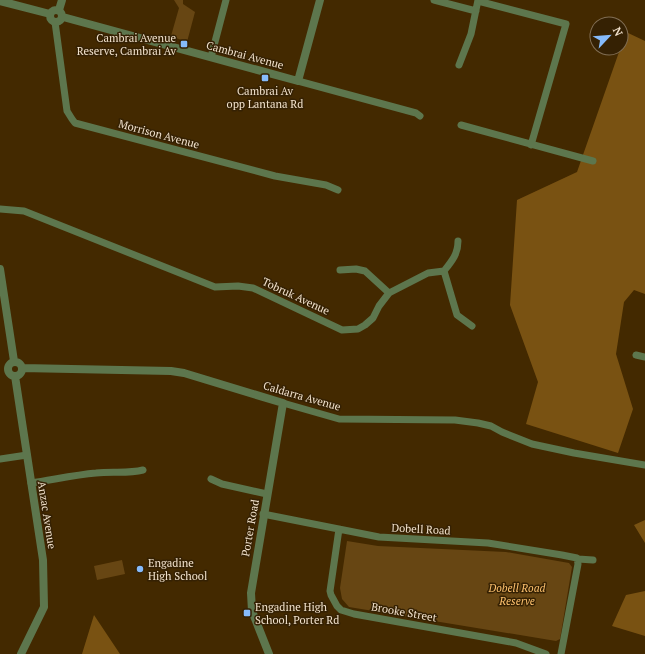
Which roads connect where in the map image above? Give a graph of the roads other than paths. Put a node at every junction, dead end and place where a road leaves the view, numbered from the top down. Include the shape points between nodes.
1 (62, 0) edge
2 (226, 0) edge
3 (320, 0) edge
4 (434, 0) edge
5 (0, 1) edge
6 (478, 1) edge
7 (476, 11) junction
8 (61, 13) junction
9 (50, 14) junction
10 (55, 22) junction
11 (211, 57) junction
12 (459, 65) dead end
13 (298, 81) junction
14 (420, 116) dead end
15 (461, 125) dead end
16 (531, 145) junction
17 (593, 161) dead end
18 (338, 190) dead end
19 (0, 209) edge
20 (458, 241) dead end
21 (0, 269) edge
22 (340, 270) dead end
23 (444, 271) junction
24 (389, 294) junction
25 (472, 326) dead end
26 (636, 355) dead end
27 (645, 357) edge
28 (14, 361) junction
29 (22, 368) junction
30 (4, 369) edge
31 (15, 376) junction
32 (283, 403) junction
33 (27, 454) junction
34 (0, 460) edge
35 (645, 465) edge
36 (143, 470) dead end
37 (211, 479) dead end
38 (31, 483) junction
39 (266, 494) junction
40 (263, 514) junction
41 (339, 529) junction
42 (578, 559) junction
43 (593, 560) dead end
44 (21, 654) edge
45 (269, 654) edge
46 (546, 654) edge
47 (561, 654) edge

1 - 8 street
2 - 11 street
3 - 13 street
4 - 7 street
5 - 9 street
6 - 7 street
6 - 16 street via 566,24
7 - 12 street via 471,34
8 - 9 street via 54,9
8 - 10 street via 59,22
8 - 11 street, Cambrai Avenue
9 - 10 street
10 - 18 street, Morrison Avenue via 67,111 75,123
11 - 13 street, Cambrai Avenue
13 - 14 street, Cambrai Avenue
15 - 16 street
16 - 17 street
19 - 24 street, Tobruk Avenue via 24,211 215,287 253,288 342,330 365,325 373,318
20 - 23 street via 458,250
21 - 28 street
22 - 24 street via 365,271
23 - 24 street, Tobruk Avenue via 428,273
23 - 25 street via 457,315
26 - 27 street
28 - 29 street via 20,363
28 - 30 street
29 - 31 street
29 - 32 street, Caldarra Avenue via 171,370
30 - 31 street
31 - 33 street, Anzac Avenue
32 - 35 street, Caldarra Avenue via 338,419 454,420 478,423 532,444
32 - 39 street, Porter Road
33 - 34 street
33 - 38 street, Anzac Avenue
36 - 38 street via 133,473 96,473
37 - 39 street
38 - 44 street, Anzac Avenue via 43,560 44,607
39 - 40 street, Porter Road
40 - 41 street, Dobell Road
40 - 45 street, Porter Road via 251,598 254,616
41 - 42 street, Dobell Road via 379,537 507,545
41 - 46 street, Brooke Street via 330,591 333,601 341,610 516,643
42 - 43 street, Dobell Road
42 - 47 street

